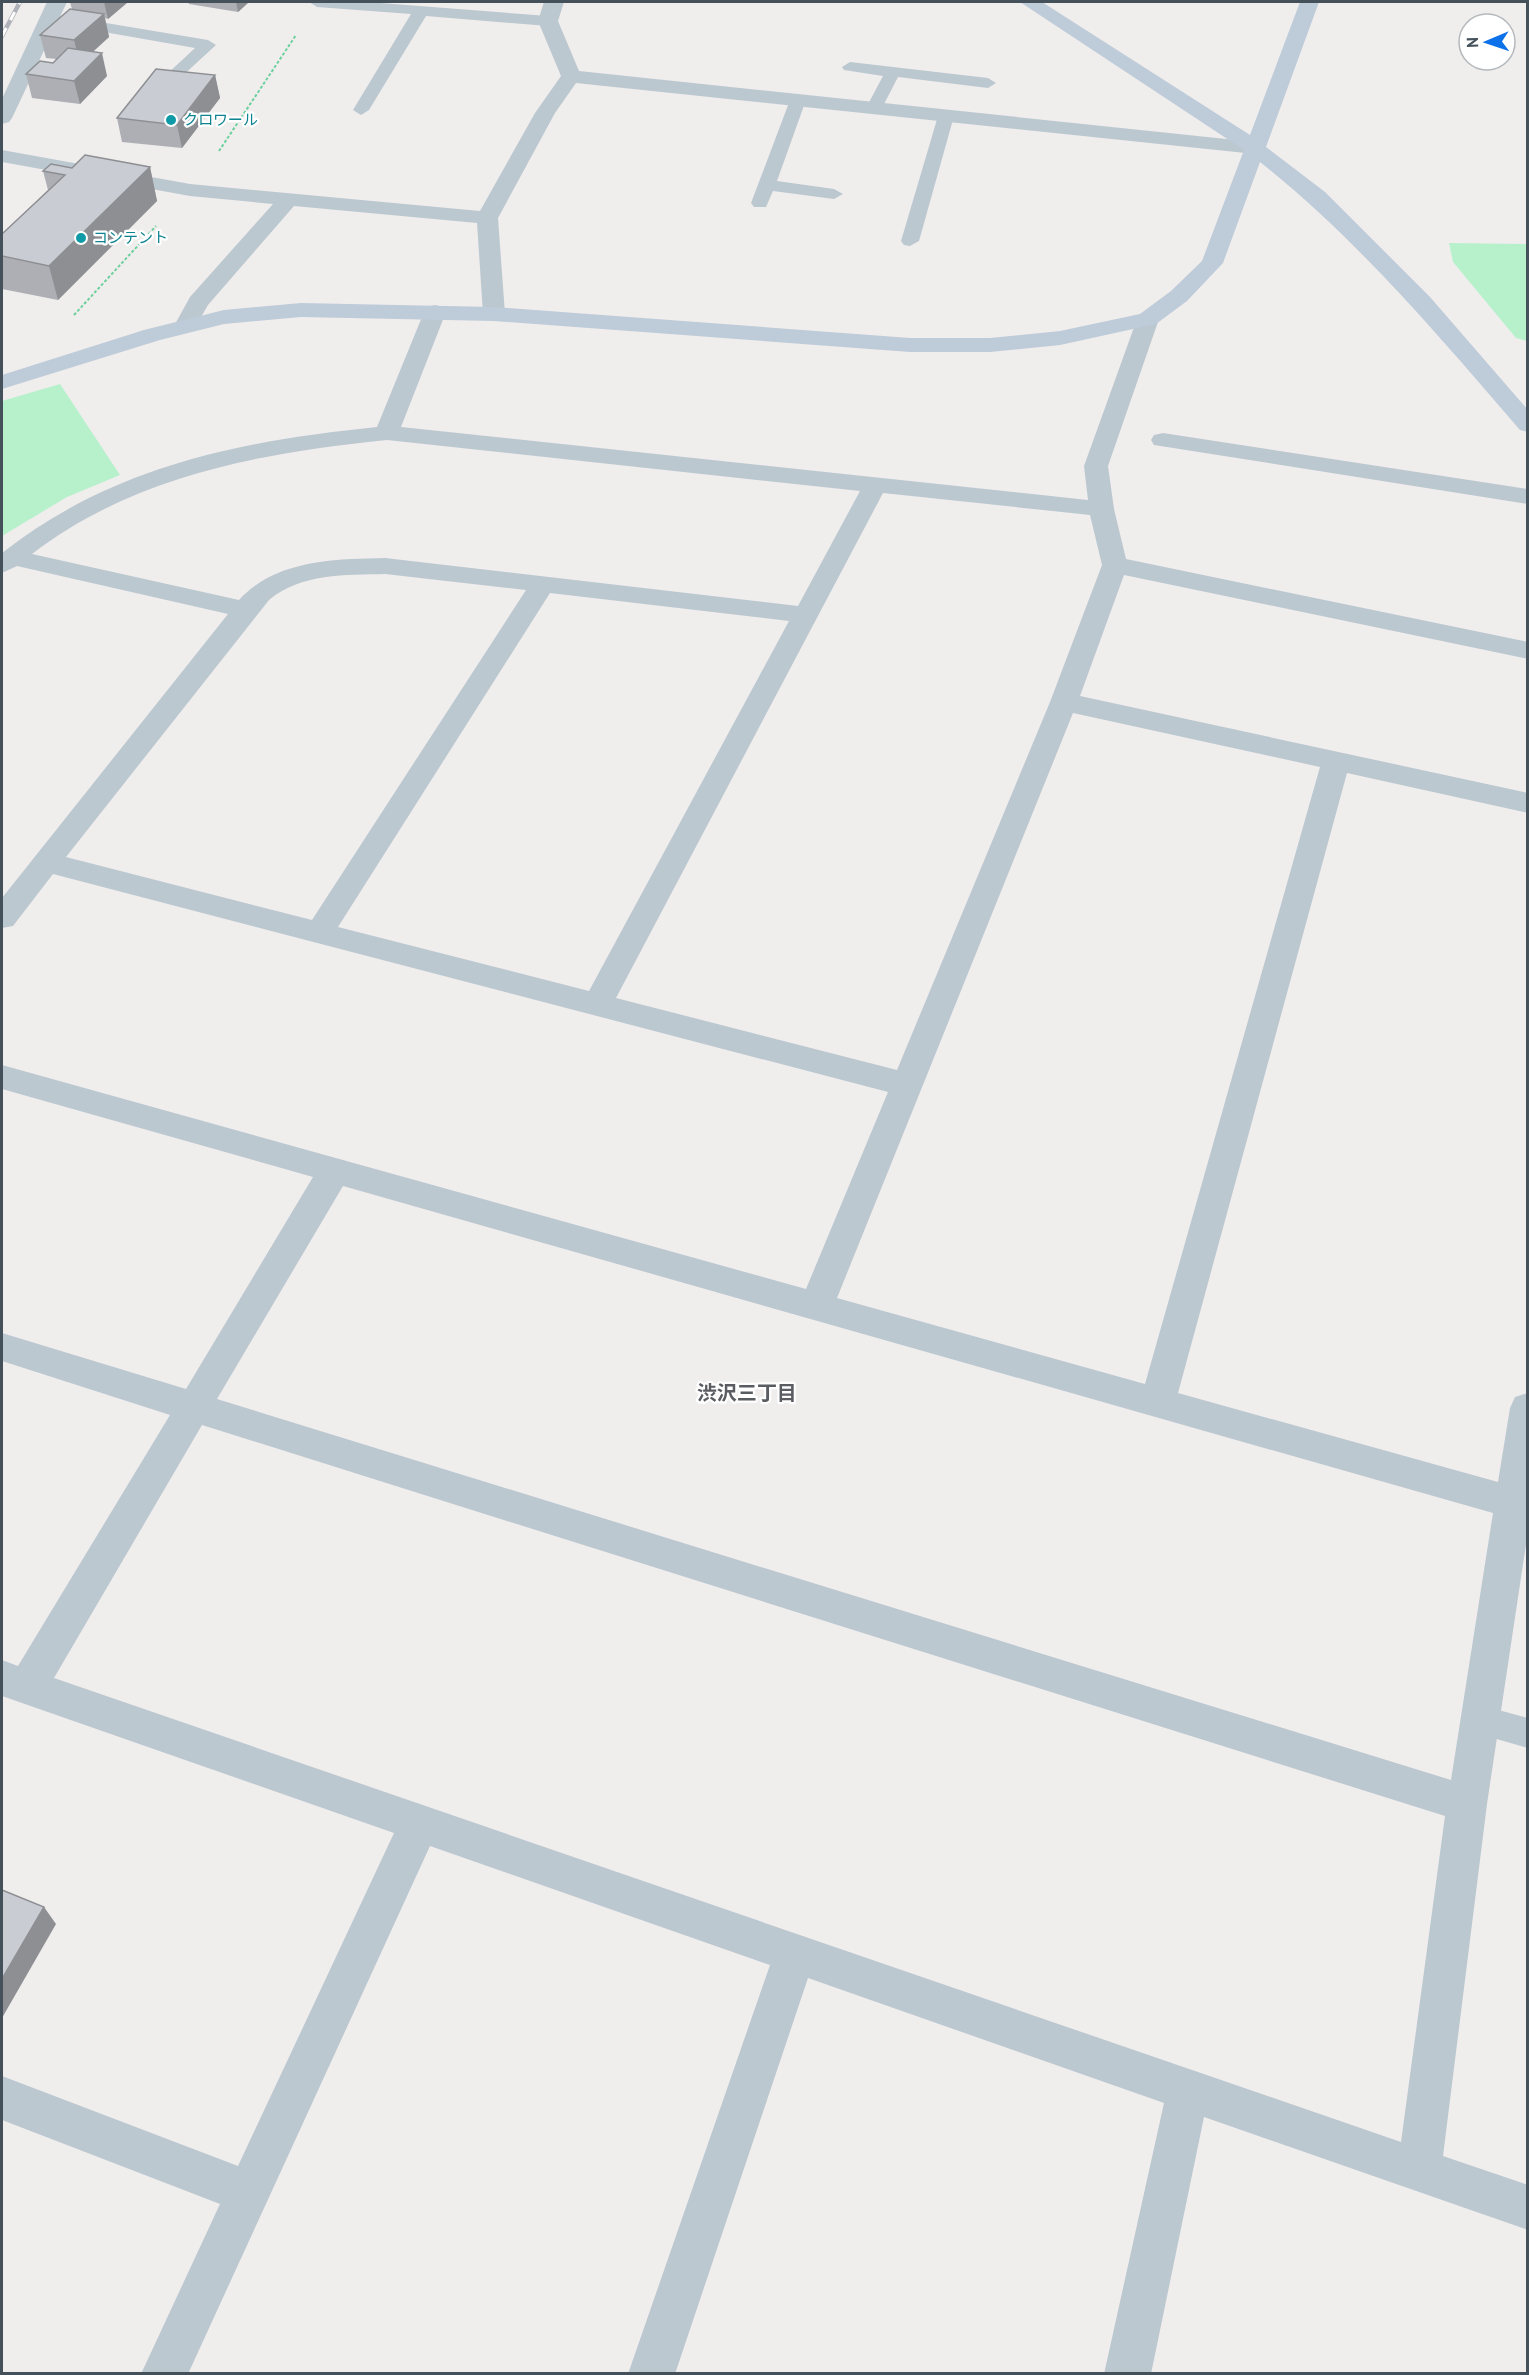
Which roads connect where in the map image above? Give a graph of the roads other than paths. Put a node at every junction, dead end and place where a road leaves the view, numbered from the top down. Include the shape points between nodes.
1 (317, 2) edge
2 (554, 2) edge
3 (1030, 2) edge
4 (1310, 2) edge
5 (54, 10) edge
6 (421, 11) junction
7 (548, 21) junction
8 (850, 67) dead end
9 (893, 72) junction
10 (173, 76) edge
11 (571, 76) junction
12 (988, 84) dead end
13 (798, 100) junction
14 (874, 108) junction
15 (361, 110) dead end
16 (946, 116) junction
17 (2, 118) edge
18 (1255, 148) junction
19 (2, 156) edge
20 (766, 185) junction
21 (834, 194) dead end
22 (288, 200) junction
23 (760, 203) dead end
24 (487, 218) junction
25 (910, 241) dead end
26 (435, 312) junction
27 (494, 314) junction
28 (1148, 319) junction
29 (185, 326) junction
30 (2, 382) edge
31 (1527, 425) edge
32 (387, 433) junction
33 (1163, 440) dead end
34 (876, 484) junction
35 (1527, 497) edge
36 (1101, 509) junction
37 (7, 561) edge
38 (1115, 566) junction
39 (542, 586) junction
40 (245, 610) junction
41 (807, 615) junction
42 (1527, 651) edge
43 (1064, 702) junction
44 (1336, 761) junction
45 (1527, 803) edge
46 (46, 862) junction
47 (2, 918) edge
48 (319, 933) junction
49 (597, 1004) junction
50 (2, 1077) edge
51 (908, 1085) junction
52 (335, 1170) junction
53 (816, 1306) junction
54 (2, 1347) edge
55 (1158, 1402) junction
56 (193, 1407) junction
57 (1527, 1408) edge
58 (1513, 1502) junction
59 (14, 1682) edge
60 (1480, 1719) junction
61 (1527, 1733) edge
62 (1467, 1804) junction
63 (419, 1825) junction
64 (795, 1954) junction
65 (1188, 2091) junction
66 (2, 2098) edge
67 (1419, 2171) junction
68 (248, 2192) junction
69 (1527, 2208) edge
70 (164, 2373) edge
71 (651, 2373) edge
72 (1127, 2373) edge

1 - 6 lane
2 - 7 street
3 - 18 street
4 - 18 street
5 - 10 lane via 208,45
5 - 17 street
6 - 7 lane
6 - 15 lane
7 - 11 street
8 - 9 lane
9 - 12 lane
9 - 14 lane
11 - 13 street
11 - 24 street via 545,113
13 - 14 street
13 - 20 lane
14 - 16 street
16 - 18 street
16 - 25 lane
18 - 28 street via 1212,263 1179,296
18 - 31 street via 1317,197 1414,294
19 - 22 street via 190,190
20 - 21 lane
20 - 23 lane
22 - 24 street
22 - 29 street via 198,302
24 - 27 street
26 - 27 street
26 - 29 street via 301,310 224,317
26 - 32 street
27 - 28 street via 910,345 990,345 1060,338
28 - 36 street via 1096,466
29 - 30 street
32 - 34 street
32 - 37 street via 271,448 146,481 76,512
33 - 35 street
34 - 36 street
34 - 41 street
36 - 38 street
37 - 40 street
38 - 42 street
38 - 43 street
39 - 40 street via 386,566 340,567 301,575 267,589
39 - 41 street
39 - 48 street
40 - 46 street
41 - 49 street
43 - 44 street
43 - 51 street
44 - 45 street
44 - 55 street
46 - 47 street
46 - 48 street
48 - 49 street
49 - 51 street
50 - 52 street
51 - 53 street
52 - 53 street
52 - 56 street
53 - 55 street
54 - 56 street
55 - 58 street
56 - 59 street
56 - 62 street
57 - 58 street
58 - 60 street
59 - 63 street
60 - 61 lane
60 - 62 street
62 - 67 street
63 - 64 street
63 - 68 street
64 - 65 street
64 - 71 street
65 - 67 street
65 - 72 street
66 - 68 street
67 - 69 street
68 - 70 street

